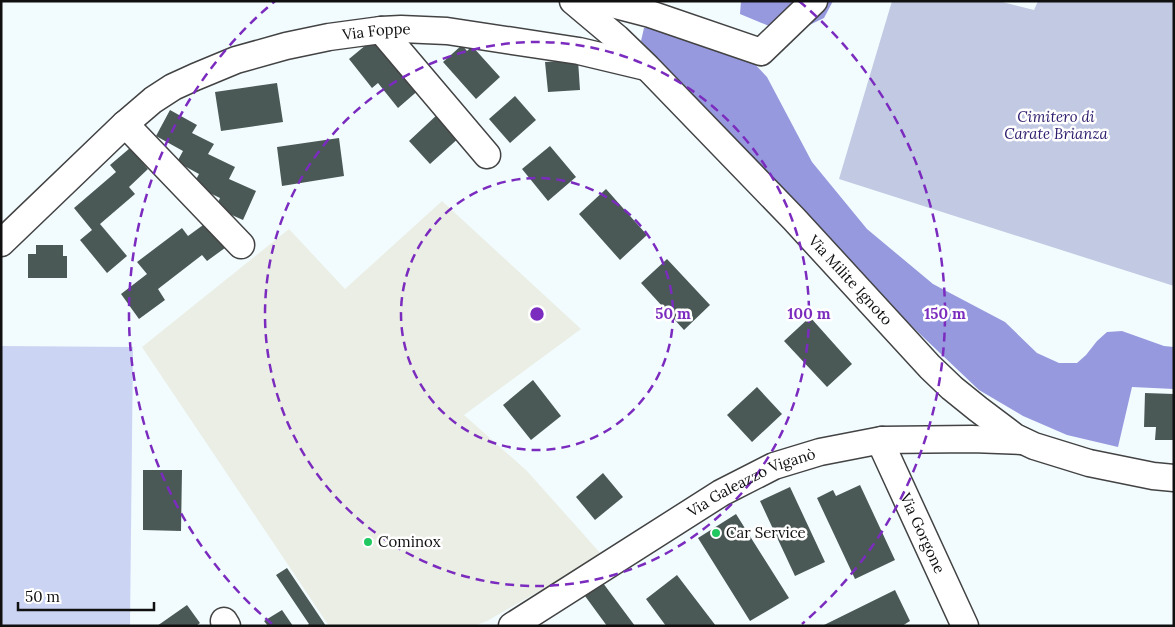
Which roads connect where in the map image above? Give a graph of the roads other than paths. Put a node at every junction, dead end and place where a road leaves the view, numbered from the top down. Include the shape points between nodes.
1 (573, 1) edge
2 (600, 1) edge
3 (814, 1) edge
4 (381, 30) junction
5 (647, 67) junction
6 (125, 124) junction
7 (487, 155) dead end
8 (1, 243) edge
9 (241, 245) dead end
10 (882, 440) junction
11 (1022, 441) junction
12 (1174, 478) edge
13 (512, 626) edge
14 (965, 626) edge

1 - 5 street, Via Milite Ignoto
2 - 3 street via 650,14 761,52
4 - 5 street, Via Foppe via 473,34 578,51
4 - 6 street, Via Foppe via 329,37 236,60 173,87
4 - 7 street
5 - 11 street, Via Milite Ignoto via 794,219 930,367 978,409
6 - 8 street, Via Foppe
6 - 9 street
10 - 11 street, Via Galeazzo Viganò
10 - 13 street, Via Galeazzo Viganò via 820,452 774,466 721,493
10 - 14 street, Via Gorgone
11 - 12 street, Via Milite Ignoto via 1089,463

